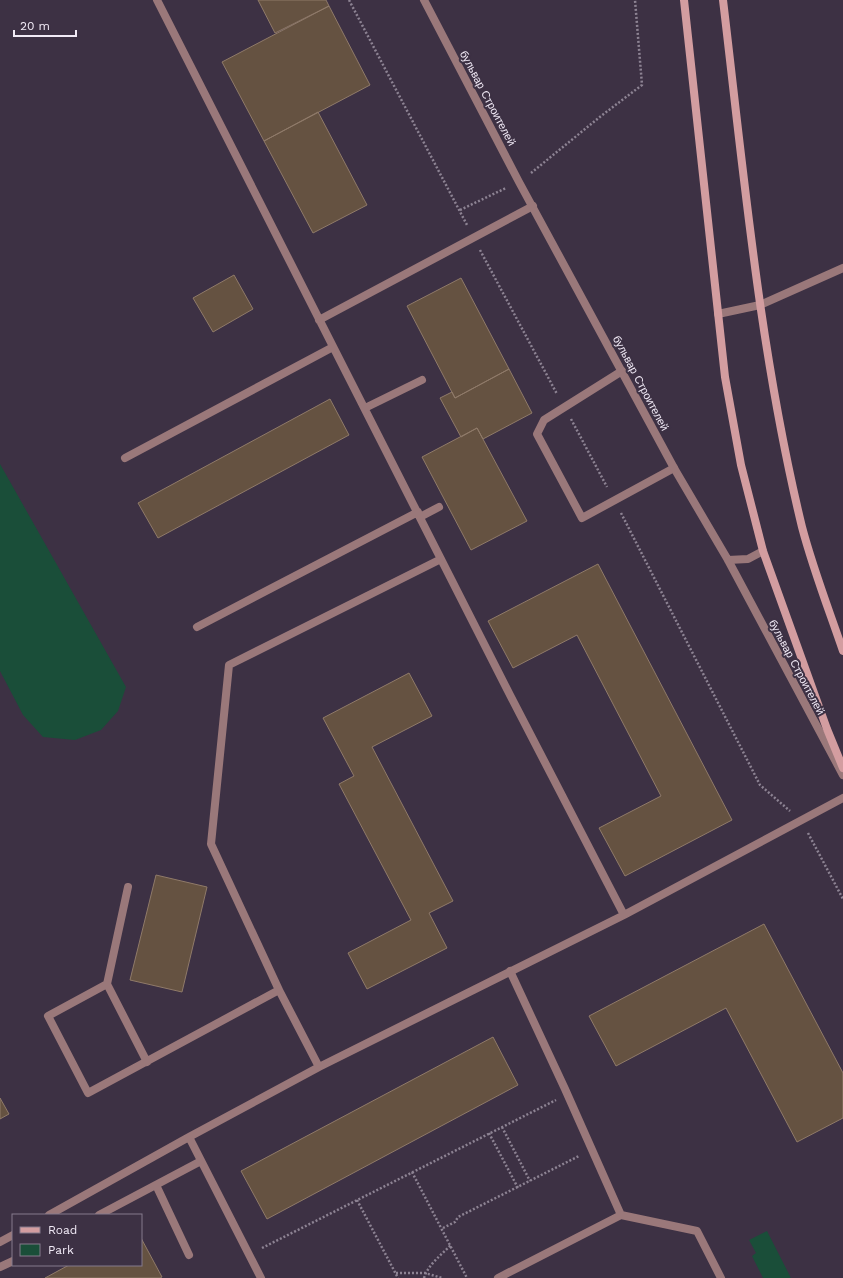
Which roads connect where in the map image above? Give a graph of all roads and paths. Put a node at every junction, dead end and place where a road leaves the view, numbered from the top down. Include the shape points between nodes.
1 (157, 0) edge
2 (424, 0) edge
3 (635, 0) edge
4 (684, 0) edge
5 (723, 0) edge
6 (519, 182) junction
7 (533, 206) junction
8 (460, 210) dead end
9 (843, 268) edge
10 (760, 305) junction
11 (718, 314) junction
12 (319, 320) junction
13 (333, 347) junction
14 (622, 371) junction
15 (422, 380) dead end
16 (365, 408) junction
17 (125, 458) dead end
18 (674, 468) junction
19 (439, 507) dead end
20 (419, 514) junction
21 (763, 551) junction
22 (441, 559) junction
23 (728, 560) junction
24 (197, 627) dead end
25 (843, 651) edge
26 (843, 768) edge
27 (843, 775) edge
28 (843, 798) edge
29 (801, 821) junction
30 (128, 887) dead end
31 (843, 900) edge
32 (624, 915) junction
33 (510, 971) junction
34 (107, 984) junction
35 (279, 990) junction
36 (147, 1062) junction
37 (319, 1067) junction
38 (568, 1094) junction
39 (502, 1127) junction
40 (490, 1133) junction
41 (189, 1137) junction
42 (592, 1150) junction
43 (201, 1161) junction
44 (412, 1172) junction
45 (530, 1181) junction
46 (156, 1185) junction
47 (518, 1188) junction
48 (357, 1200) junction
49 (50, 1214) edge
50 (101, 1214) edge
51 (621, 1215) junction
52 (443, 1228) junction
53 (12, 1236) edge
54 (0, 1242) edge
55 (451, 1245) junction
56 (189, 1255) dead end
57 (249, 1255) junction
58 (12, 1261) edge
59 (0, 1267) edge
60 (396, 1273) junction
61 (425, 1273) junction
62 (261, 1278) edge
63 (398, 1278) edge
64 (424, 1278) edge
65 (442, 1278) edge
66 (467, 1278) edge
67 (498, 1278) edge
68 (721, 1278) edge

1 - 12 street
2 - 6 street, бульвар Строителей
3 - 6 path via 642,85
4 - 11 main road, бульвар Строителей
5 - 10 main road
6 - 7 street, бульвар Строителей
6 - 8 path
7 - 12 street
7 - 14 street, бульвар Строителей
9 - 10 street
10 - 11 street
10 - 25 main road via 789,467 803,528
11 - 21 main road, бульвар Строителей via 741,465
12 - 13 street
13 - 16 street
13 - 17 street
14 - 18 street, бульвар Строителей
14 - 18 street via 544,420 537,434 582,518
15 - 16 street
16 - 20 street
18 - 23 street, бульвар Строителей
19 - 20 street
20 - 22 street
20 - 24 street
21 - 23 street via 748,559
21 - 26 main road, бульвар Строителей
22 - 32 street
22 - 35 street via 230,666 212,844
23 - 27 street, бульвар Строителей
28 - 29 street
29 - 31 path
29 - 32 street
30 - 34 street
32 - 33 street
33 - 37 street
33 - 38 street
34 - 36 street
34 - 36 street via 48,1016 88,1093
35 - 36 street
35 - 37 street
37 - 41 street
38 - 39 path
38 - 42 street
39 - 40 path
39 - 45 path
40 - 44 path
40 - 47 path
41 - 43 street
41 - 49 street
42 - 45 path
42 - 51 street
43 - 46 street
43 - 57 street
44 - 48 path
44 - 52 path
45 - 47 path
46 - 50 street
46 - 56 street
47 - 52 path via 458,1217 455,1222
48 - 57 path
48 - 60 path
51 - 67 street
51 - 68 street via 697,1231
52 - 55 path
53 - 54 street
55 - 61 path
55 - 66 path
57 - 62 street
58 - 59 street
60 - 61 path
60 - 63 path
61 - 64 path
61 - 65 path

